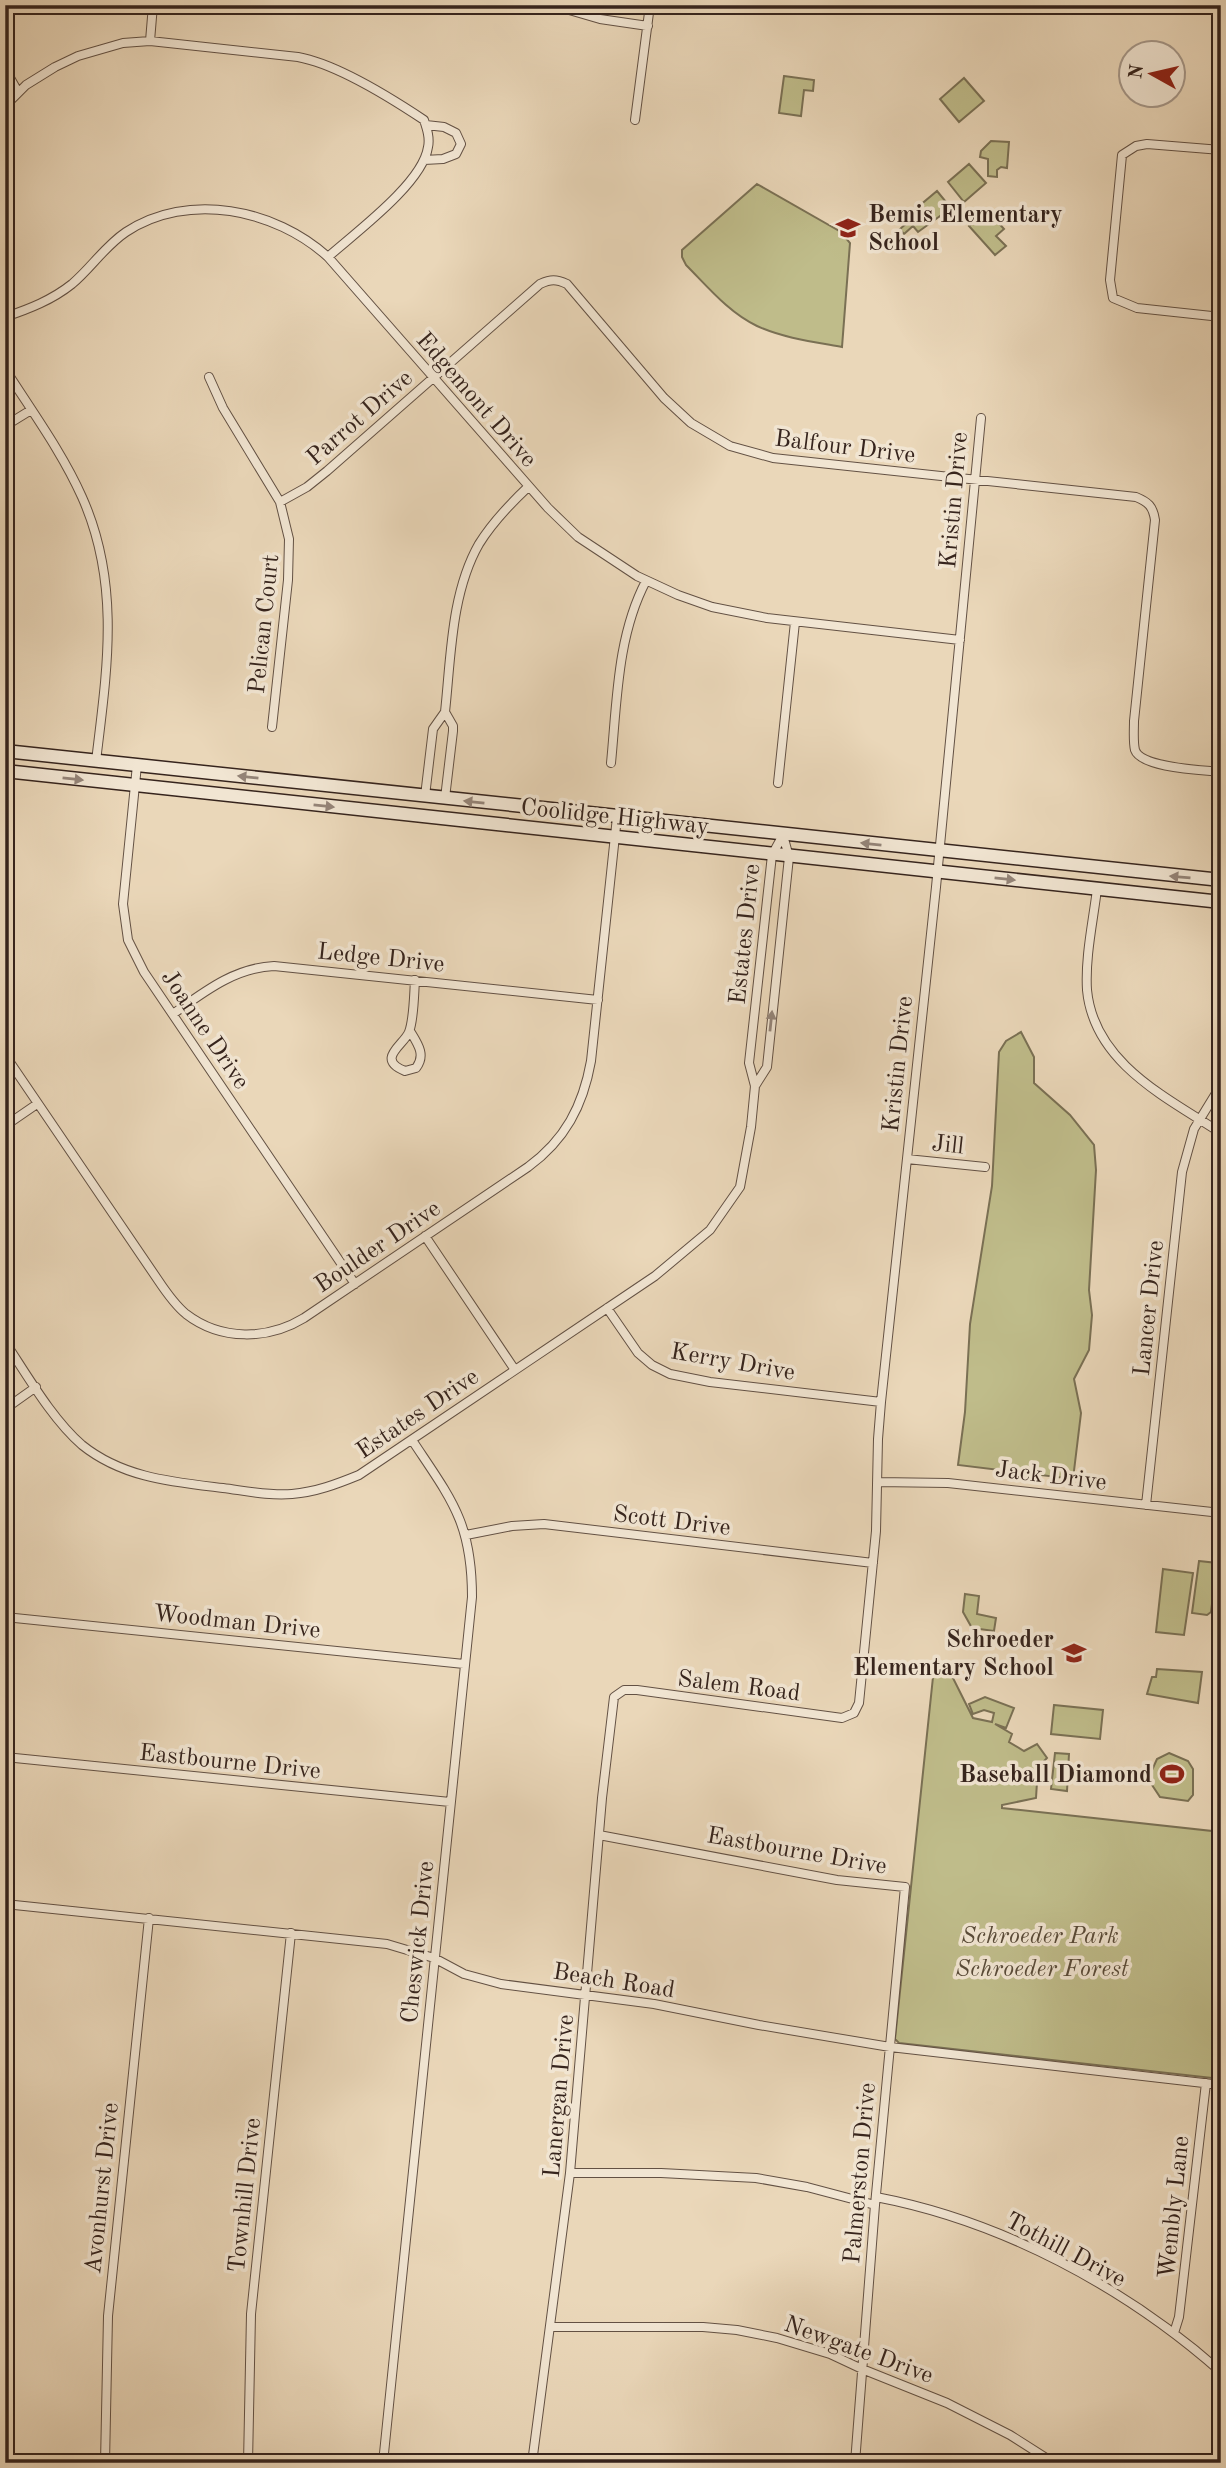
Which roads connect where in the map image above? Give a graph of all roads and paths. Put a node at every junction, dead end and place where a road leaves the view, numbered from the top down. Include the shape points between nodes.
1 (153, 5) edge
2 (552, 5) edge
3 (650, 5) edge
4 (648, 26) junction
5 (150, 41) junction
6 (5, 69) edge
7 (18, 92) junction
8 (5, 106) edge
9 (635, 120) dead end
10 (426, 125) junction
11 (1221, 150) edge
12 (424, 160) junction
13 (328, 257) junction
14 (558, 280) joint
15 (5, 317) edge
16 (1221, 317) edge
17 (5, 369) edge
18 (209, 377) dead end
19 (433, 378) junction
20 (31, 410) junction
21 (981, 418) dead end
22 (5, 425) edge
23 (974, 480) junction
24 (528, 487) junction
25 (280, 502) junction
26 (646, 580) junction
27 (795, 622) junction
28 (960, 639) junction
29 (445, 712) junction
30 (272, 727) dead end
31 (5, 751) edge
32 (96, 761) junction
33 (611, 763) dead end
34 (137, 765) junction
35 (5, 771) edge
36 (1221, 772) edge
37 (778, 783) dead end
38 (135, 785) junction
39 (425, 796) junction
40 (445, 798) junction
41 (617, 817) junction
42 (783, 835) junction
43 (615, 837) junction
44 (939, 852) junction
45 (772, 855) junction
46 (789, 856) junction
47 (1104, 869) junction
48 (937, 872) junction
49 (1221, 880) edge
50 (1097, 889) junction
51 (1221, 902) edge
52 (415, 980) junction
53 (597, 1000) junction
54 (173, 1014) junction
55 (410, 1031) junction
56 (5, 1055) edge
57 (755, 1086) junction
58 (1221, 1086) edge
59 (37, 1104) junction
60 (1200, 1119) junction
61 (5, 1126) edge
62 (1221, 1133) edge
63 (907, 1159) junction
64 (985, 1167) dead end
65 (425, 1237) junction
66 (355, 1284) junction
67 (607, 1308) junction
68 (5, 1342) edge
69 (515, 1370) junction
70 (36, 1387) junction
71 (881, 1402) junction
72 (5, 1409) edge
73 (412, 1440) junction
74 (877, 1482) junction
75 (1146, 1505) junction
76 (1221, 1513) edge
77 (466, 1535) junction
78 (873, 1563) junction
79 (5, 1618) edge
80 (464, 1664) junction
81 (619, 1692) joint
82 (854, 1713) joint
83 (5, 1757) edge
84 (450, 1802) junction
85 (599, 1835) junction
86 (905, 1888) joint
87 (6, 1904) edge
88 (5, 1916) edge
89 (149, 1917) junction
90 (291, 1933) junction
91 (434, 1958) junction
92 (587, 1994) junction
93 (890, 2047) junction
94 (1206, 2083) junction
95 (1221, 2085) edge
96 (570, 2173) junction
97 (875, 2201) junction
98 (550, 2327) junction
99 (1174, 2333) junction
100 (862, 2370) junction
101 (1221, 2372) edge
102 (106, 2463) edge
103 (248, 2463) edge
104 (383, 2463) edge
105 (532, 2463) edge
106 (855, 2463) edge
107 (1054, 2463) edge

1 - 5 street
2 - 4 street
3 - 4 street
4 - 9 street
5 - 7 street via 123,43 78,56
5 - 10 street via 310,60 341,72
6 - 7 street
7 - 8 street
10 - 12 street
10 - 12 street via 456,133 461,144 456,154
11 - 16 street via 1147,144 1122,156 1110,279 1113,298 1137,308
12 - 13 street via 389,203
13 - 15 street, Edgemont Drive via 308,240 267,220 221,210 181,211 126,232 71,284 34,307
13 - 19 street, Edgemont Drive
14 - 19 street, Parrot Drive via 540,284
14 - 23 street, Balfour Drive via 567,284 675,410 711,437 773,458
17 - 20 street
18 - 25 street, Pelican Court
19 - 24 street, Edgemont Drive
19 - 25 street, Parrot Drive via 327,471
20 - 22 street
20 - 32 street via 81,496 104,568 108,641
21 - 23 street, Kristin Drive
23 - 28 street, Kristin Drive
23 - 36 street, Balfour Drive via 1136,496 1152,507 1155,520 1134,721 1135,750 1152,763
24 - 26 street, Edgemont Drive via 578,537
24 - 29 street via 493,523 463,581
25 - 30 street, Pelican Court via 290,556
26 - 27 street, Edgemont Drive via 712,607
26 - 33 street via 627,629
27 - 28 street, Edgemont Drive
27 - 37 street
28 - 44 street, Kristin Drive
29 - 39 street via 433,729
29 - 40 street via 453,731
31 - 32 main road, Coolidge Highway
32 - 34 main road, Coolidge Highway
34 - 38 street, Joanne Drive
39 -> 34 main road, Coolidge Highway
35 -> 38 main road, Coolidge Highway
38 -> 43 main road, Coolidge Highway
38 - 54 street, Joanne Drive via 123,904 126,930 138,961
39 - 40 main road, Coolidge Highway
41 -> 40 main road, Coolidge Highway
41 - 42 main road, Coolidge Highway
41 - 43 street, Boulder Drive
44 -> 42 main road, Coolidge Highway
42 - 45 street, Estates Drive
42 - 46 street, Estates Drive
43 - 45 main road, Coolidge Highway
43 - 53 street, Boulder Drive
44 - 47 main road, Coolidge Highway
44 - 48 street, Kristin Drive
45 - 46 main road, Coolidge Highway
45 - 57 street, Estates Drive via 749,1063
46 - 48 main road, Coolidge Highway
57 -> 46 street, Estates Drive via 766,1067
49 -> 47 main road, Coolidge Highway
47 - 50 main road via 1096,876
48 -> 50 main road, Coolidge Highway
48 - 63 street, Kristin Drive
50 - 51 main road, Coolidge Highway
50 - 60 street via 1087,989 1101,1034 1124,1066
52 - 53 street, Ledge Drive
52 - 54 street, Ledge Drive via 263,966 229,978
52 - 55 street
53 - 65 street, Boulder Drive via 587,1080 565,1132 528,1167
54 - 66 street, Joanne Drive
55 - 55 street via 392,1056 395,1065 405,1071 416,1068 421,1057
56 - 59 street, Boulder Drive
57 - 67 street, Estates Drive via 740,1187 710,1230
58 - 60 street, Lancer Drive
59 - 61 street
59 - 66 street, Boulder Drive via 169,1295 196,1320 234,1334 267,1333 298,1322
60 - 62 street
60 - 75 street, Lancer Drive via 1182,1172
63 - 64 street, Jill
63 - 71 street, Kristin Drive
65 - 66 street, Boulder Drive
65 - 69 street
67 - 69 street, Estates Drive
67 - 71 street, Kerry Drive via 638,1353 670,1374
68 - 70 street, Estates Drive
69 - 73 street, Estates Drive
70 - 72 street
70 - 73 street, Estates Drive via 90,1451 133,1474 162,1480 258,1493 323,1489 359,1475
71 - 74 street, Kristin Drive
73 - 77 street, Cheswick Drive via 454,1503
74 - 75 street, Jack Drive via 948,1483
74 - 78 street, Kristin Drive
75 - 76 street, Jack Drive
77 - 78 street, Scott Drive via 544,1524
77 - 80 street, Cheswick Drive via 472,1597
78 - 82 street, Kristin Drive via 861,1694
79 - 80 street, Woodman Drive
80 - 84 street, Cheswick Drive
81 - 82 street, Salem Road via 638,1690 836,1718
81 - 85 street, Lanergan Drive via 612,1707
83 - 84 street, Eastbourne Drive
84 - 91 street, Cheswick Drive
85 - 86 street, Eastbourne Drive via 813,1876
85 - 92 street, Lanergan Drive
86 - 93 street, Palmerston Drive
87 - 88 street
87 - 89 street, Beach Road
89 - 90 street, Beach Road
89 - 102 street, Avonhurst Drive via 108,2316
90 - 91 street, Beach Road via 387,1944
90 - 103 street, Townhill Drive via 251,2314
91 - 92 street, Beach Road via 484,1980
91 - 104 street, Cheswick Drive
92 - 93 street, Beach Road
92 - 96 street, Lanergan Drive
93 - 94 street, Beach Road
93 - 97 street, Palmerston Drive
94 - 95 street, Beach Road
94 - 99 street, Wembly Lane
96 - 97 street, Tothill Drive via 757,2178
96 - 98 street, Lanergan Drive
97 - 99 street, Tothill Drive via 933,2210 1012,2240 1092,2281
97 - 100 street, Palmerston Drive
98 - 100 street, Newgate Drive via 737,2330 809,2346
98 - 105 street, Lanergan Drive
99 - 101 street, Tothill Drive
100 - 106 street, Palmerston Drive
100 - 107 street, Newgate Drive via 970,2413

